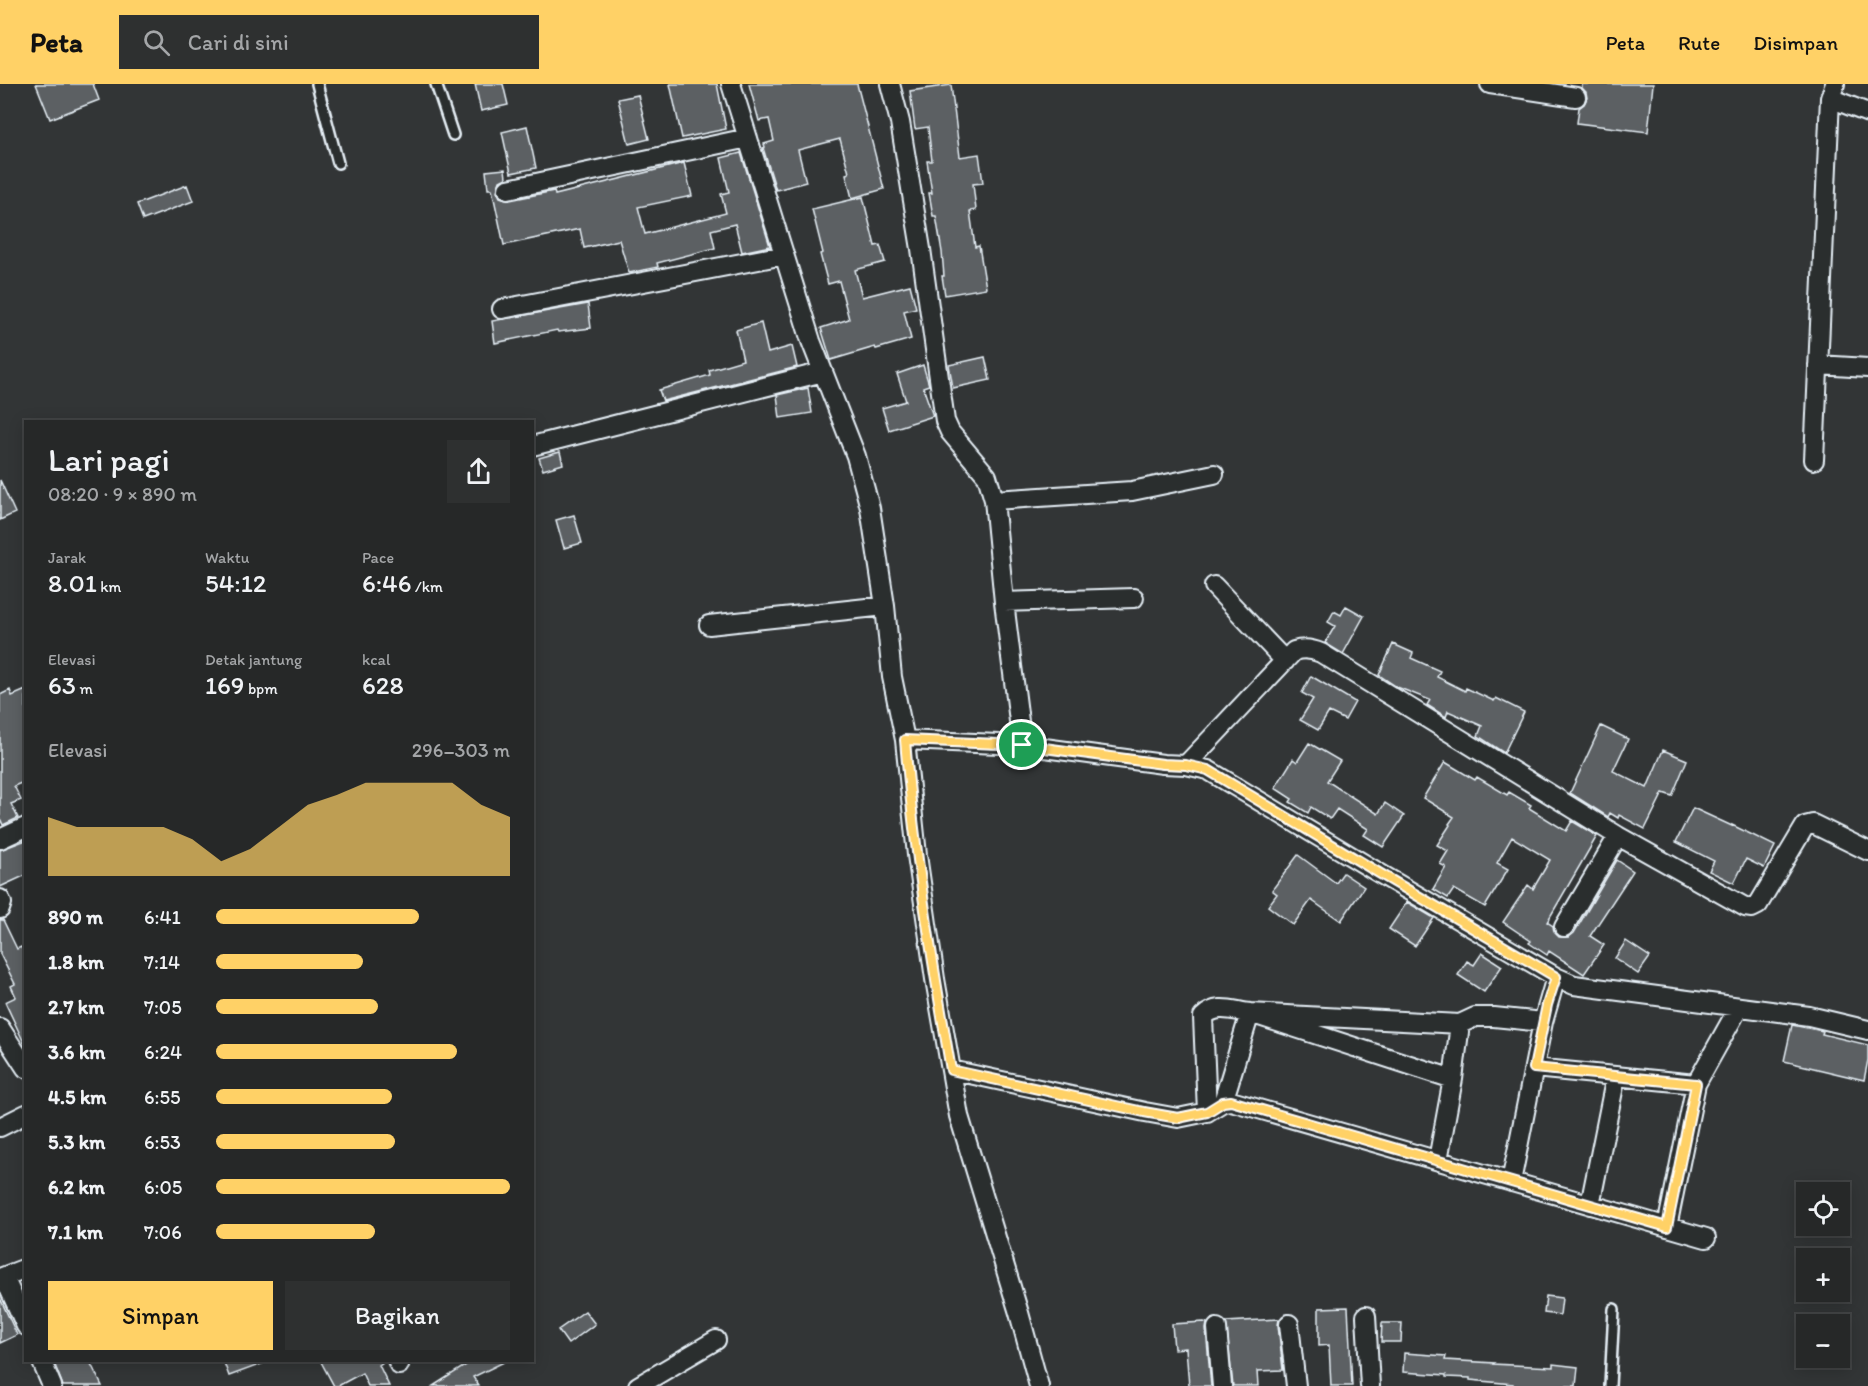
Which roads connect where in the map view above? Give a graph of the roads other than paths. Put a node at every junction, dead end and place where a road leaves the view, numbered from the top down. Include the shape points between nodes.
1 (317, 84) edge
2 (436, 84) edge
3 (731, 84) edge
4 (890, 84) edge
5 (1490, 84) edge
6 (1832, 91) edge
7 (1576, 97) dead end
8 (1868, 113) edge
9 (453, 135) dead end
10 (748, 138) junction
11 (338, 163) dead end
12 (508, 189) dead end
13 (784, 255) junction
14 (502, 309) dead end
15 (1818, 365) junction
16 (1868, 368) edge
17 (823, 372) junction
18 (534, 445) edge
19 (1814, 460) dead end
20 (1214, 474) dead end
21 (994, 500) junction
22 (1214, 586) dead end
23 (1134, 598) dead end
24 (1004, 602) junction
25 (885, 606) junction
26 (709, 625) dead end
27 (1285, 661) junction
28 (905, 740) junction
29 (1022, 745) junction
30 (1186, 765) junction
31 (24, 828) edge
32 (1618, 836) junction
33 (0, 839) edge
34 (1868, 851) edge
35 (0, 899) edge
36 (0, 909) edge
37 (1563, 927) dead end
38 (1556, 977) junction
39 (1739, 1007) junction
40 (1250, 1013) junction
41 (1543, 1022) junction
42 (1460, 1024) junction
43 (0, 1028) edge
44 (1868, 1030) edge
45 (24, 1065) edge
46 (1534, 1068) junction
47 (951, 1070) junction
48 (1616, 1076) junction
49 (1453, 1079) junction
50 (1696, 1084) junction
51 (1223, 1102) junction
52 (1207, 1112) junction
53 (24, 1115) edge
54 (0, 1127) edge
55 (1438, 1160) junction
56 (1511, 1182) junction
57 (1590, 1205) junction
58 (1667, 1227) junction
59 (1706, 1238) dead end
60 (24, 1269) edge
61 (2, 1278) edge
62 (1614, 1309) dead end
63 (1366, 1316) dead end
64 (24, 1322) edge
65 (1289, 1324) dead end
66 (1217, 1328) dead end
67 (716, 1340) dead end
68 (42, 1362) edge
69 (52, 1386) edge
70 (638, 1386) edge
71 (1039, 1386) edge
72 (1222, 1386) edge
73 (1296, 1386) edge
74 (1370, 1386) edge
75 (1610, 1386) edge

1 - 11 lane
2 - 9 lane
3 - 10 street
4 - 21 street via 900,122 945,421 987,476
5 - 7 street
6 - 8 street
6 - 15 street
10 - 12 street
10 - 13 street
13 - 14 street
13 - 17 street
15 - 16 street
15 - 19 street
17 - 18 street
17 - 25 street via 856,456 870,508
20 - 21 street via 1132,491
21 - 24 street
22 - 27 street
23 - 24 street
24 - 29 street
25 - 26 street
25 - 28 street via 892,677
27 - 30 street
27 - 32 street via 1299,649 1321,653
28 - 29 street
28 - 47 street via 919,866
29 - 30 street
30 - 38 street via 1208,770
31 - 33 street
32 - 34 street via 1752,908 1758,905 1805,826 1813,824
32 - 37 street
35 - 36 street
38 - 39 street via 1591,988
38 - 41 street
39 - 44 street via 1809,1016
39 - 50 street
40 - 42 street
40 - 49 street
40 - 51 street
40 - 52 street via 1220,1008 1203,1017
41 - 42 street via 1475,1017
41 - 46 street
42 - 49 street
43 - 45 street
46 - 48 street
46 - 56 street
47 - 52 street via 1178,1118
47 - 71 street via 959,1116
48 - 50 street
48 - 57 street
49 - 55 street
50 - 58 street
51 - 52 street
51 - 55 street via 1243,1104
53 - 54 street
55 - 56 street
56 - 57 street
57 - 58 street
58 - 59 street
60 - 61 street
61 - 64 street
62 - 75 lane
63 - 74 street
65 - 73 street
66 - 72 street
67 - 70 street
68 - 69 street

